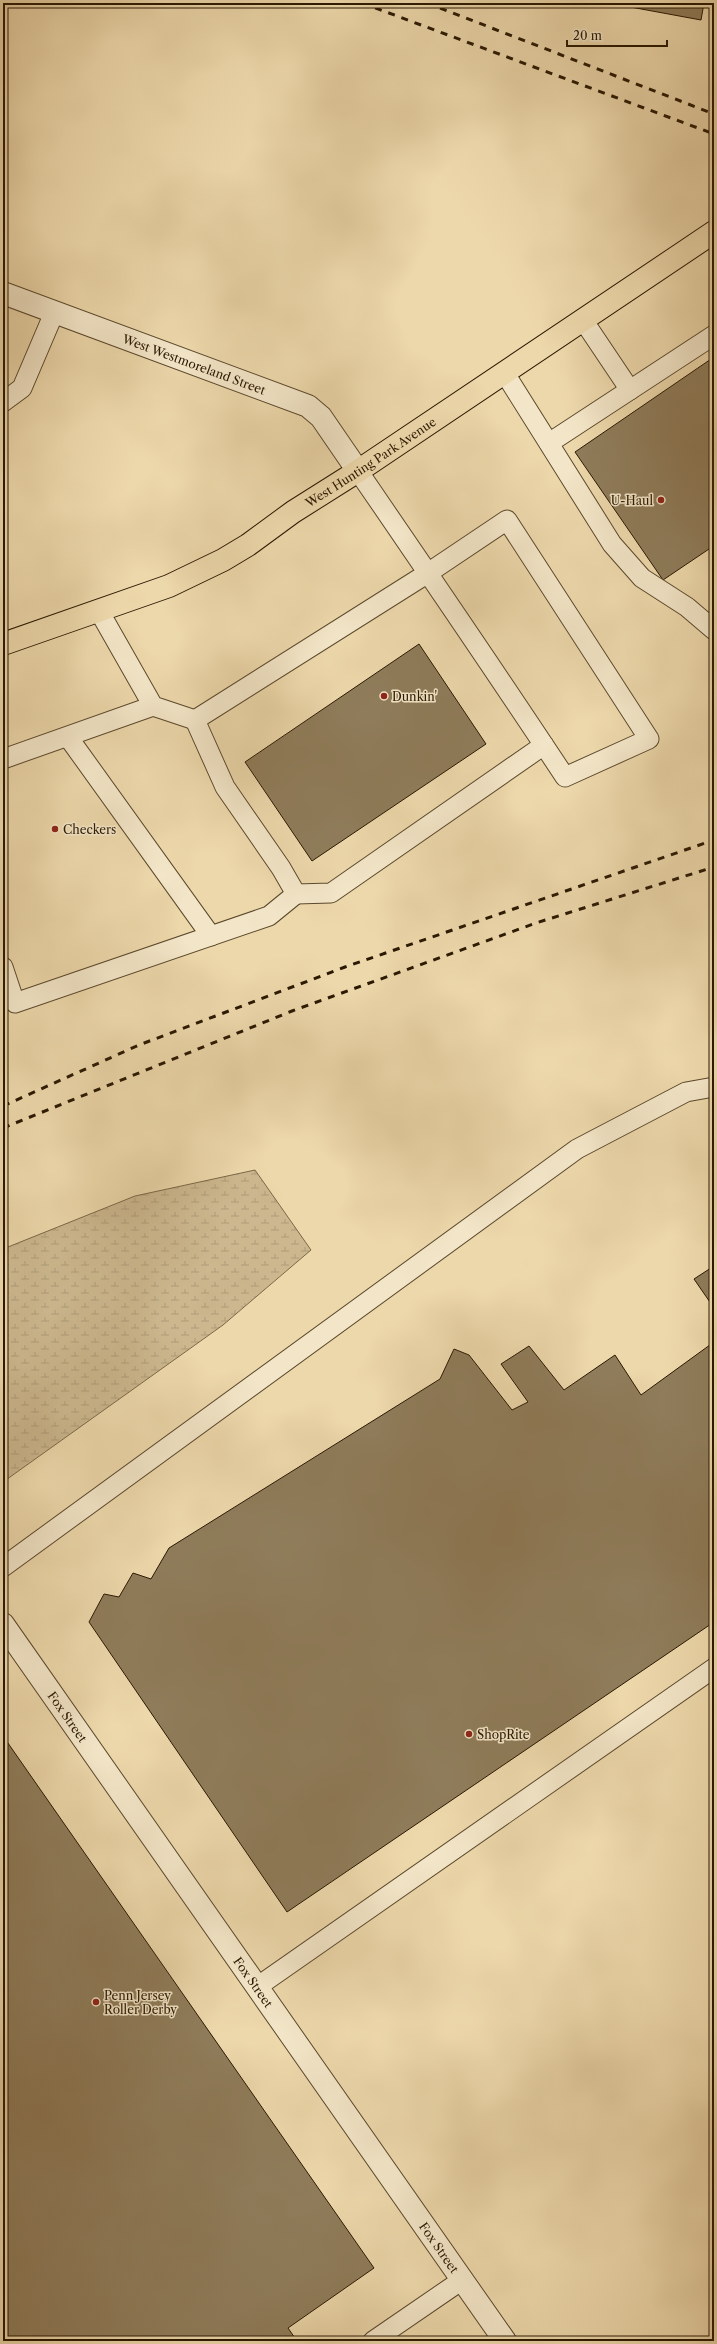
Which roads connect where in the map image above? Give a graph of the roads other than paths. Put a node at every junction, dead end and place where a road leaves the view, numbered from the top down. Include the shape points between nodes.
1 (714, 232) edge
2 (5, 296) edge
3 (54, 313) junction
4 (583, 320) junction
5 (714, 334) edge
6 (504, 372) junction
7 (630, 390) junction
8 (3, 402) edge
9 (549, 443) junction
10 (358, 471) junction
11 (428, 573) junction
12 (100, 611) junction
13 (714, 630) edge
14 (3, 644) edge
15 (153, 706) junction
16 (195, 720) junction
17 (68, 737) junction
18 (544, 745) junction
19 (3, 759) edge
20 (296, 894) junction
21 (211, 936) junction
22 (3, 967) edge
23 (9, 1005) edge
24 (714, 1087) edge
25 (3, 1567) edge
26 (3, 1624) edge
27 (714, 1668) edge
28 (257, 1987) junction
29 (462, 2280) junction
30 (373, 2341) edge
31 (505, 2341) edge

1 - 4 main road, West Hunting Park Avenue
2 - 3 street, West Westmoreland Street
3 - 8 lane via 22,388
3 - 10 street, West Westmoreland Street via 308,406 321,417
4 - 6 main road, West Hunting Park Avenue
4 - 7 lane
5 - 7 lane
6 - 9 lane
6 - 10 main road, West Hunting Park Avenue
7 - 9 lane
9 - 13 lane via 612,544 642,578 687,607
10 - 11 lane
10 - 12 main road, West Hunting Park Avenue via 222,560 169,586
11 - 16 lane
11 - 18 lane
11 - 18 lane via 507,520 649,739 565,777
12 - 14 main road, West Hunting Park Avenue
12 - 15 lane
15 - 16 lane
15 - 17 lane
16 - 20 lane via 225,787
17 - 19 lane
17 - 21 lane
18 - 20 lane via 331,893
20 - 21 lane via 270,916
21 - 23 lane
22 - 23 lane
24 - 25 lane via 686,1092 577,1149
26 - 28 street, Fox Street
27 - 28 lane
28 - 29 street, Fox Street
29 - 30 lane
29 - 31 street, Fox Street

